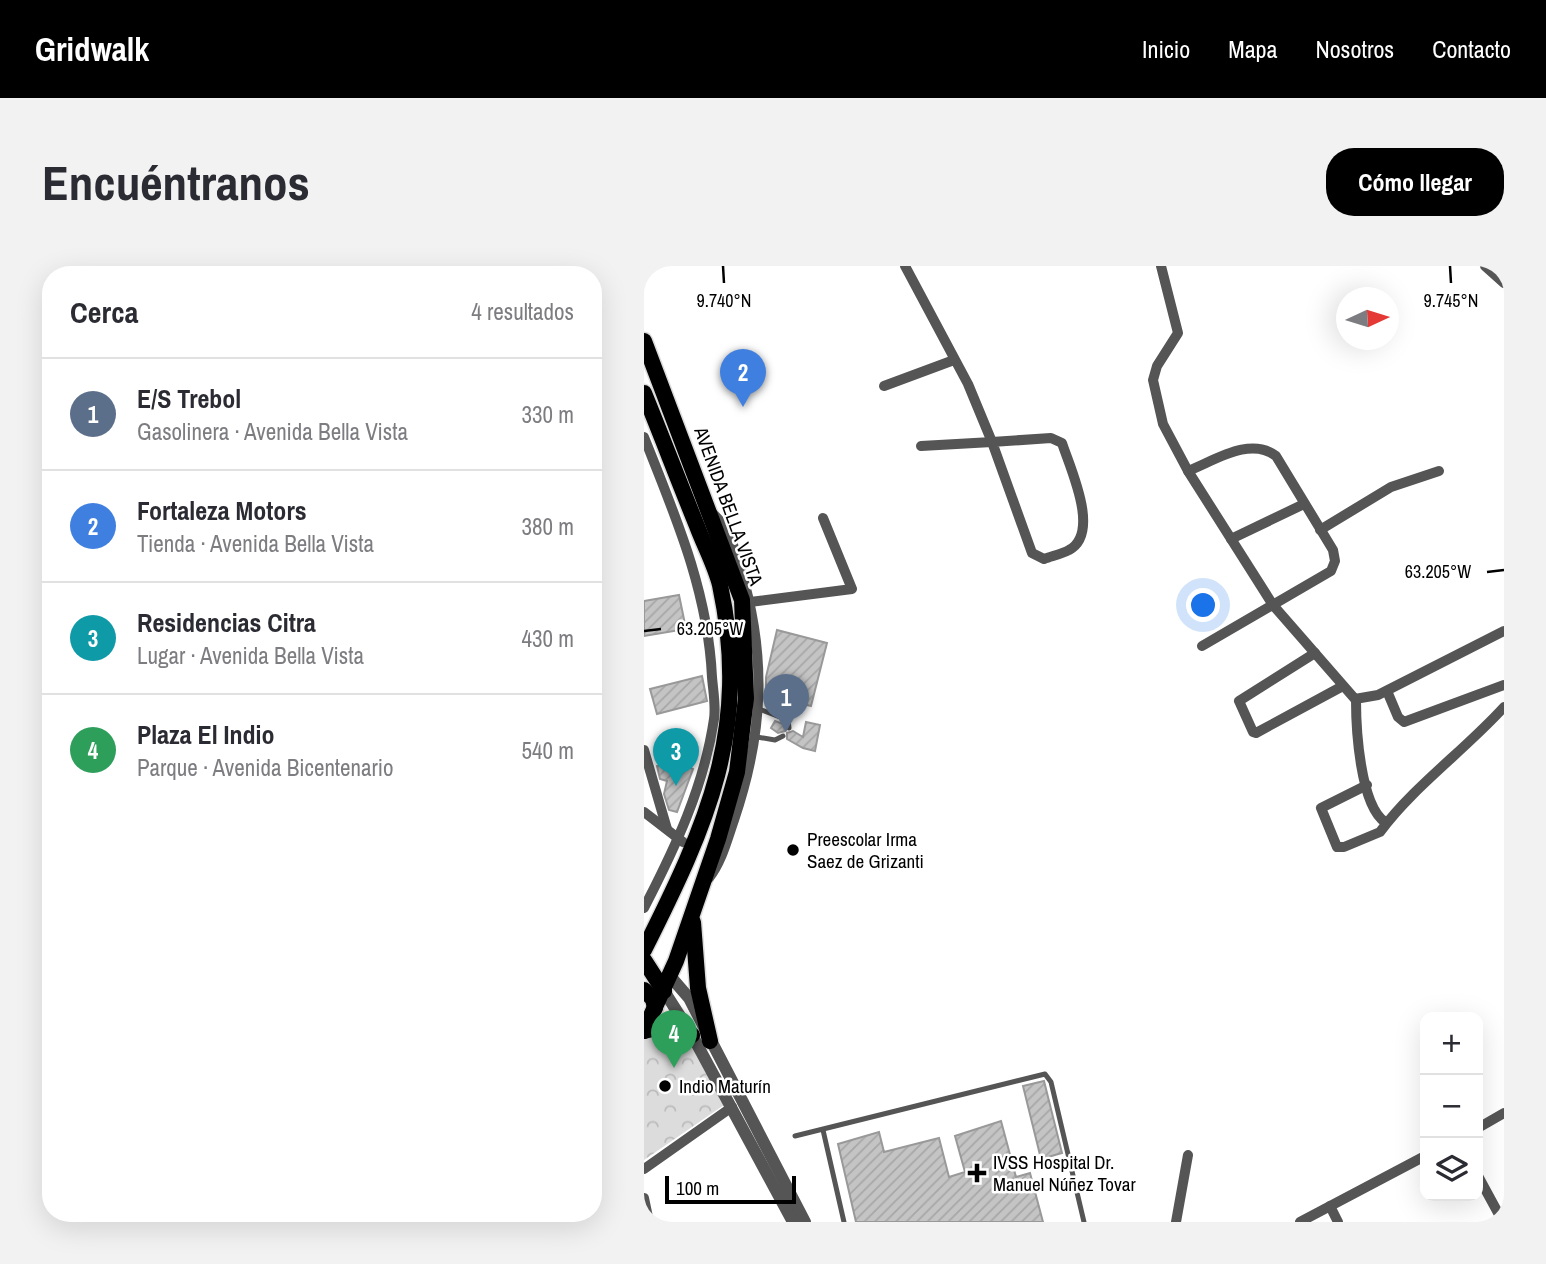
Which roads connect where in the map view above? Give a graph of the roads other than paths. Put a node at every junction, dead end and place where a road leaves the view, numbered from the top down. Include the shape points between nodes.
1 (905, 266) edge
2 (1161, 266) edge
3 (1485, 266) edge
4 (1504, 283) edge
5 (644, 341) edge
6 (954, 360) junction
7 (884, 386) dead end
8 (644, 393) edge
9 (644, 437) edge
10 (992, 442) junction
11 (921, 446) dead end
12 (1188, 471) junction
13 (1439, 471) dead end
14 (1304, 504) junction
15 (711, 512) junction
16 (823, 518) dead end
17 (1320, 530) junction
18 (1231, 539) junction
19 (750, 602) junction
20 (1273, 605) junction
21 (1504, 631) edge
22 (1202, 646) dead end
23 (1315, 653) junction
24 (1504, 685) edge
25 (1341, 687) junction
26 (1387, 691) junction
27 (1356, 699) junction
28 (1504, 706) edge
29 (759, 709) junction
30 (789, 728) dead end
31 (783, 736) dead end
32 (757, 737) junction
33 (644, 750) edge
34 (1367, 785) junction
35 (644, 812) edge
36 (1385, 822) junction
37 (667, 829) junction
38 (680, 839) junction
39 (692, 853) junction
40 (700, 890) junction
41 (644, 908) edge
42 (693, 911) junction
43 (644, 955) edge
44 (672, 971) junction
45 (649, 977) edge
46 (644, 990) edge
47 (664, 991) junction
48 (655, 1008) junction
49 (644, 1031) edge
50 (692, 1035) junction
51 (710, 1041) junction
52 (732, 1107) junction
53 (1504, 1113) edge
54 (1483, 1125) edge
55 (823, 1130) junction
56 (795, 1136) dead end
57 (1188, 1155) dead end
58 (1420, 1159) edge
59 (644, 1169) edge
60 (1483, 1185) edge
61 (644, 1198) edge
62 (1330, 1206) junction
63 (649, 1222) edge
64 (793, 1222) edge
65 (805, 1222) edge
66 (844, 1222) edge
67 (1084, 1222) edge
68 (1176, 1222) edge
69 (1300, 1222) edge
70 (1338, 1222) edge
71 (1503, 1222) edge

1 - 6 street
2 - 12 street via 1178,333 1157,366 1154,387 1163,424
3 - 4 street
5 - 15 highway, AVENIDA BELLA VISTA
6 - 7 street
6 - 10 street
8 - 39 highway, AVENIDA BELLA VISTA via 719,583 729,647 730,721 718,777
9 - 38 street via 693,561 711,644 714,717
10 - 10 street via 1032,553 1044,559 1070,550 1080,538 1084,514 1062,443 1051,438
10 - 11 street
12 - 14 street via 1241,450 1268,450
12 - 18 street
13 - 17 street via 1391,486
14 - 17 street
14 - 18 street
15 - 19 street via 726,525
15 - 40 highway, AVENIDA BELLA VISTA via 742,600 746,698 737,772
16 - 19 street via 852,589
17 - 20 street via 1333,550 1331,571
18 - 20 street
19 - 29 street
20 - 22 street
20 - 23 street
21 - 26 street
23 - 25 street
23 - 25 street via 1240,701 1253,732
24 - 26 street via 1404,722
25 - 27 street
26 - 27 street
27 - 34 street
28 - 36 street
29 - 30 lane via 788,720
29 - 32 street
31 - 32 lane via 775,740
32 - 40 street via 718,866
33 - 37 street
34 - 36 street
34 - 36 street via 1322,806 1336,846 1344,848 1377,834
35 - 37 street
37 - 38 street
38 - 39 street
38 - 41 street
39 - 43 highway, AVENIDA BELLA VISTA
40 - 42 highway, AVENIDA BELLA VISTA
42 - 44 highway, AVENIDA BELLA VISTA
42 - 51 highway via 698,988
43 - 44 highway via 656,967
43 - 45 highway
44 - 45 highway
44 - 47 highway, AVENIDA BELLA VISTA
44 - 51 street
45 - 47 highway
46 - 48 highway
47 - 48 highway, AVENIDA BELLA VISTA
47 - 50 street
48 - 49 highway, AVENIDA BELLA VISTA
49 - 50 highway via 661,1027
50 - 52 street
51 - 65 street
52 - 59 street
52 - 64 street
53 - 54 street
55 - 56 lane
55 - 66 lane
55 - 67 lane via 1045,1074 1051,1082
57 - 68 street
58 - 62 street
60 - 71 street
61 - 63 street
62 - 69 street
62 - 70 street

